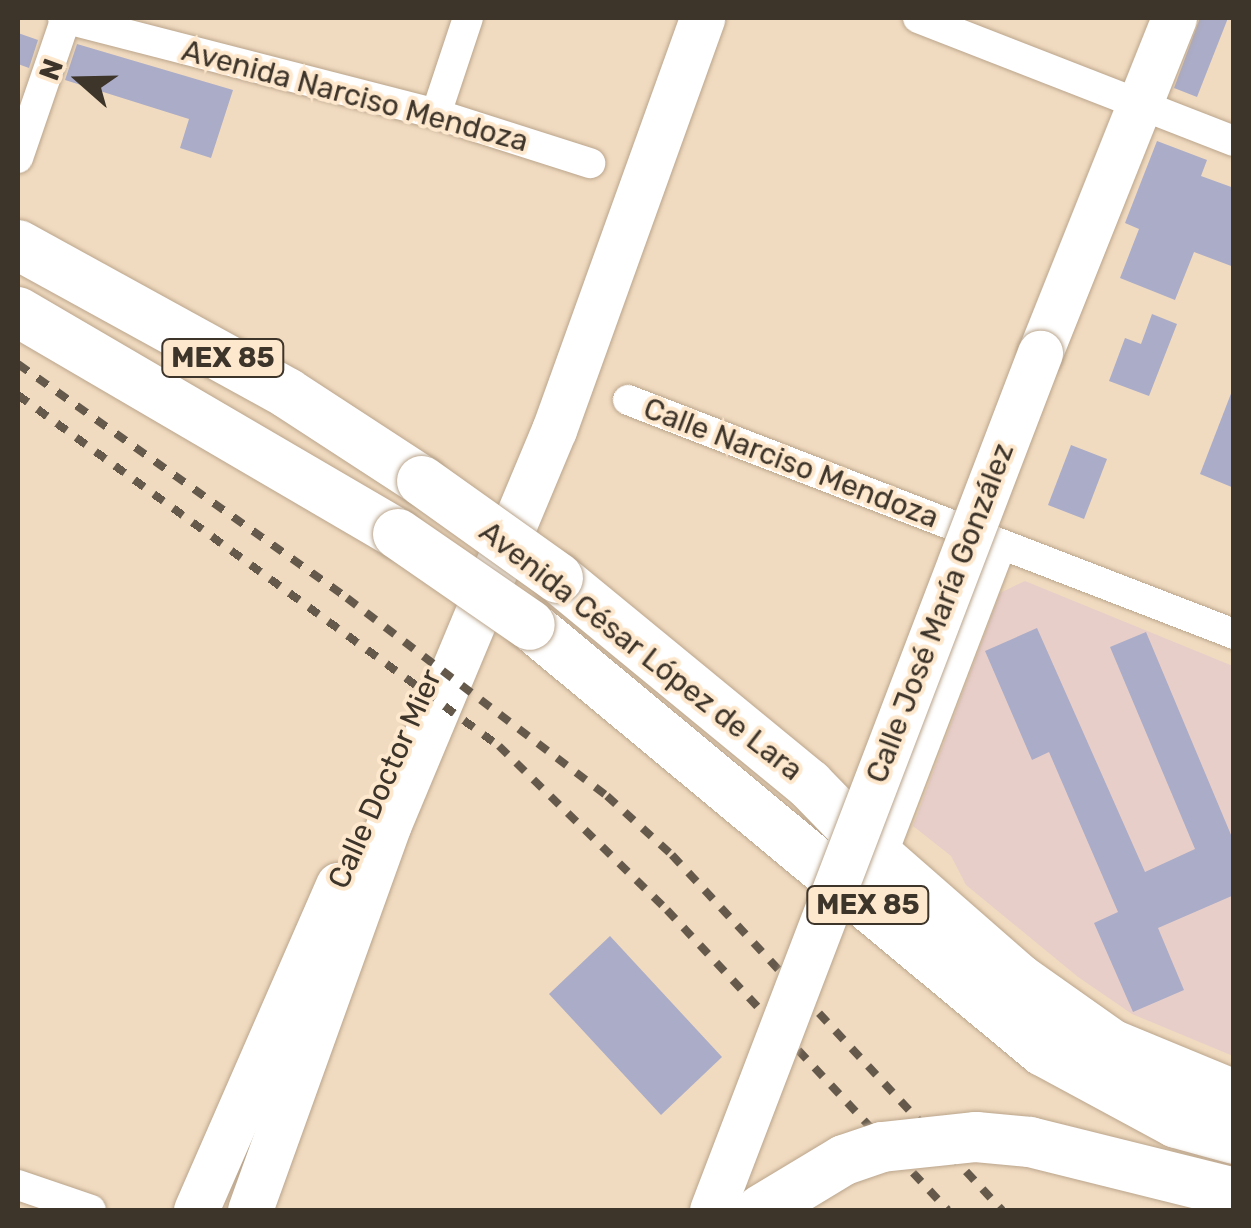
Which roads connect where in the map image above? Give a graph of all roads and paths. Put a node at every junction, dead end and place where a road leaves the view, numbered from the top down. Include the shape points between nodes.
1 (65, 18) edge
2 (468, 18) edge
3 (702, 18) edge
4 (918, 18) edge
5 (1174, 18) edge
6 (1140, 104) junction
7 (436, 114) junction
8 (1234, 142) edge
9 (18, 158) edge
10 (590, 162) dead end
11 (18, 245) edge
12 (18, 312) edge
13 (579, 350) junction
14 (628, 400) dead end
15 (954, 527) junction
16 (1001, 545) junction
17 (1234, 634) edge
18 (844, 815) junction
19 (817, 863) junction
20 (872, 880) junction
21 (1201, 1099) edge
22 (1234, 1139) edge
23 (18, 1185) edge
24 (1234, 1193) edge
25 (91, 1210) edge
26 (196, 1210) edge
27 (250, 1210) edge
28 (712, 1210) edge
29 (761, 1210) edge

1 - 7 street, Avenida Narciso Mendoza
1 - 9 street
2 - 7 street
3 - 13 main road, Calle Doctor Mier
4 - 6 street
5 - 6 main road, Calle José María González
6 - 8 street
6 - 28 main road, Calle José María González, bridge
7 - 10 street, Avenida Narciso Mendoza
11 - 18 main road, Avenida César López de Lara / MEX 85, bridge via 287,393 422,482 558,578
12 - 19 main road, Avenida César López de Lara / MEX 85, bridge via 398,534 530,625
13 - 26 main road, Calle Doctor Mier
13 - 27 main road, Calle Doctor Mier via 554,430 390,824
14 - 15 street, Calle Narciso Mendoza
15 - 16 street, Calle Narciso Mendoza
15 - 18 street
16 - 17 street, Calle Narciso Mendoza
16 - 20 street
18 - 19 street
18 - 20 main road, Avenida César López de Lara / MEX 85
19 - 20 main road, Avenida César López de Lara / MEX 85
20 - 21 main road, Avenida César López de Lara / MEX 85 via 1043,1051
21 - 22 main road, Avenida César López de Lara / MEX 85
23 - 25 street
24 - 29 main road, bridge via 1030,1142 976,1137 882,1147 844,1160

